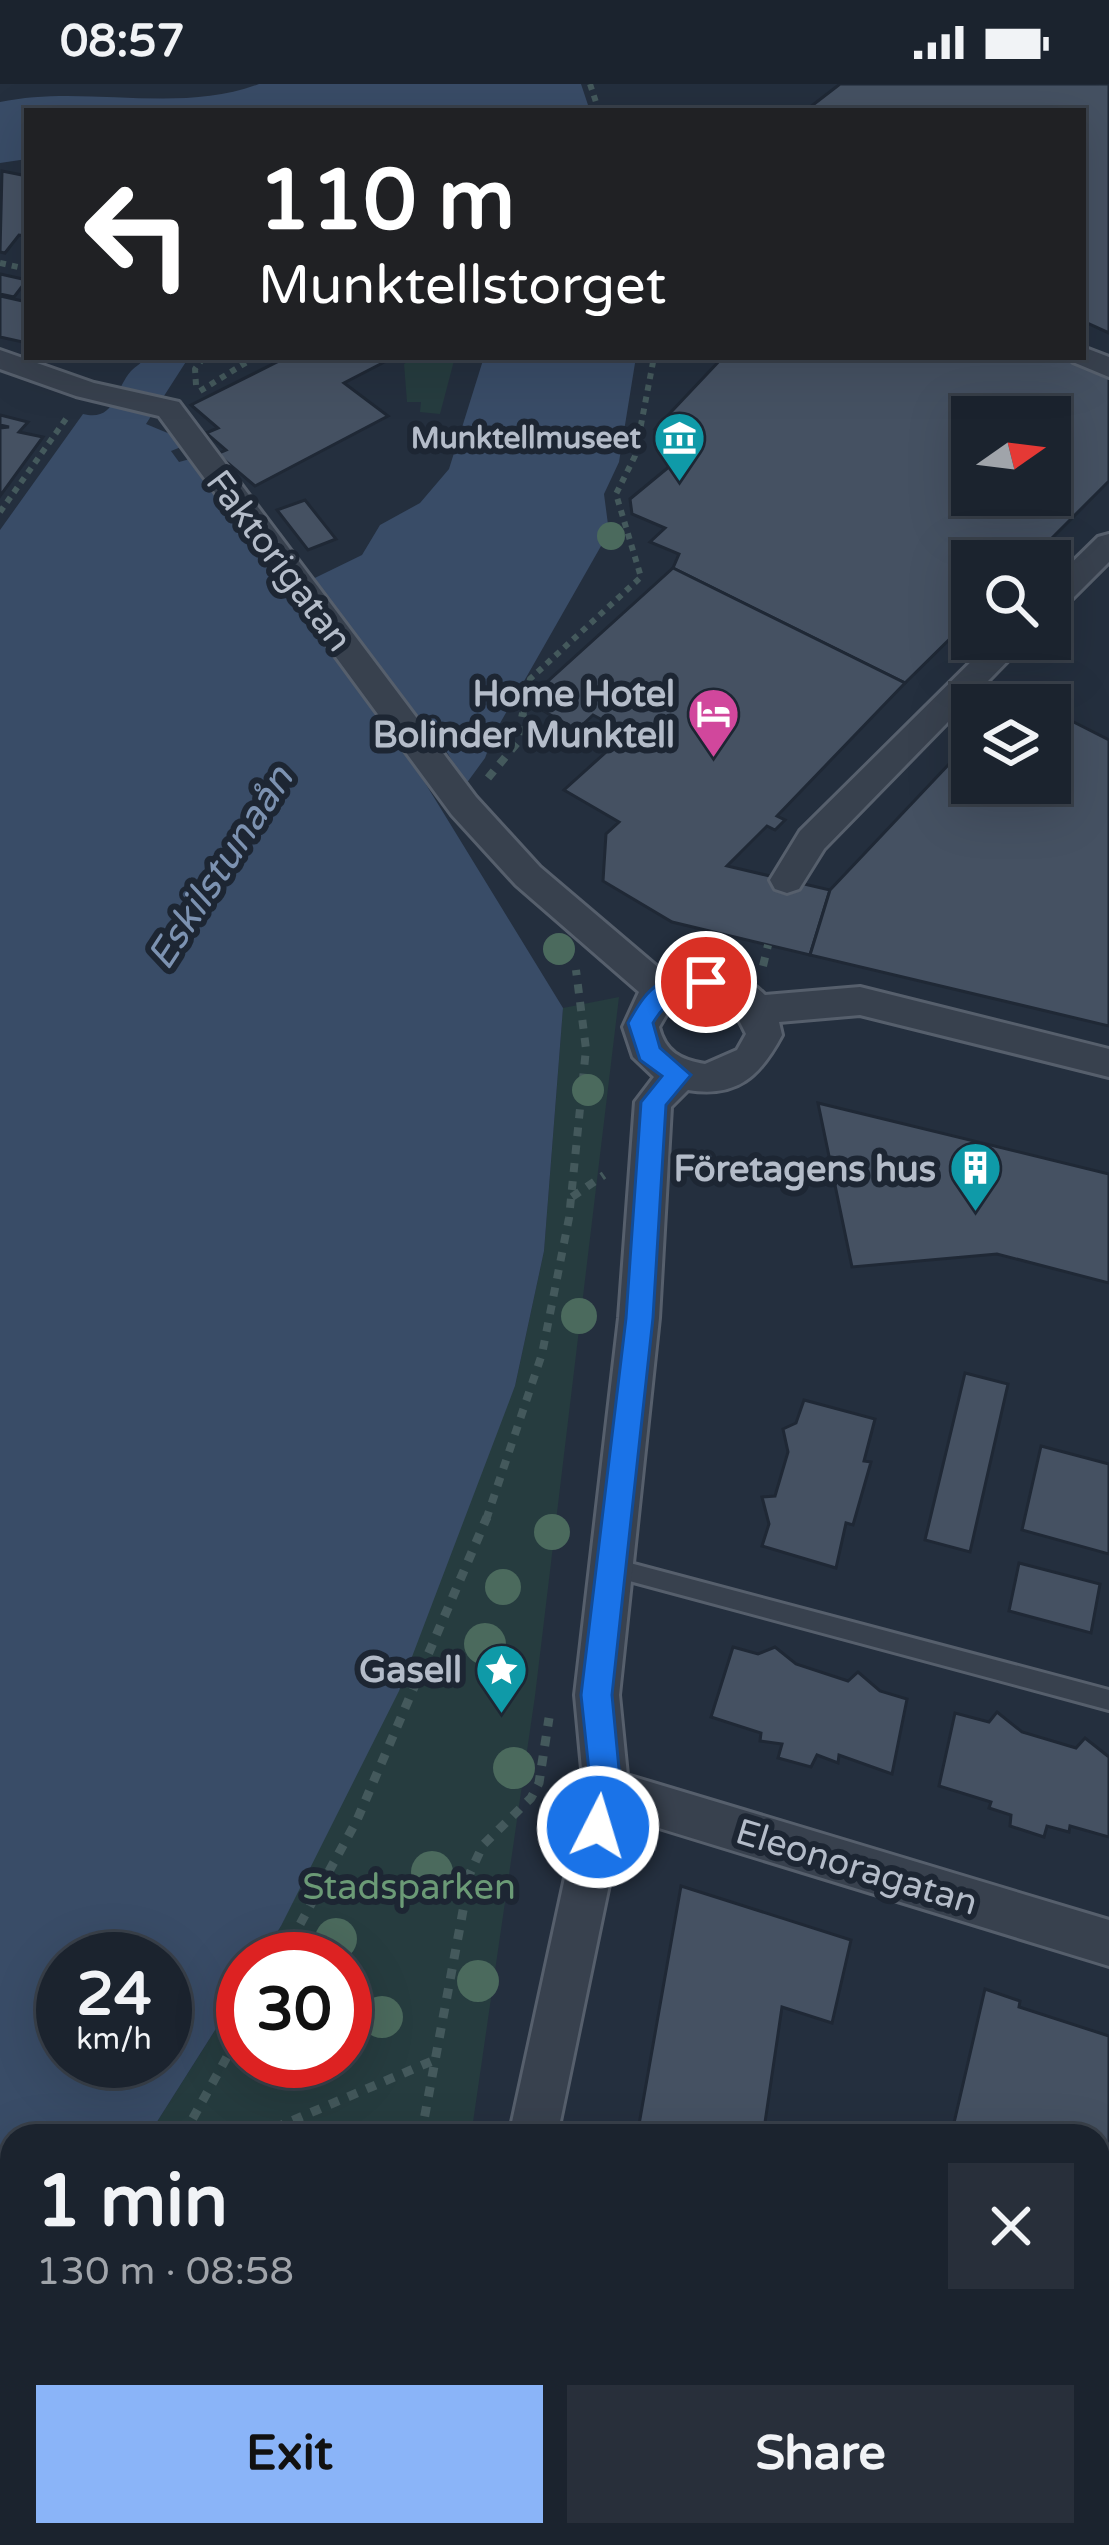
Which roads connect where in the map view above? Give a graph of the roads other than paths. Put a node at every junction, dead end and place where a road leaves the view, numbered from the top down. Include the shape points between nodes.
1 (0, 358) edge
2 (1109, 544) edge
3 (1071, 581) edge
4 (992, 660) edge
5 (787, 880) dead end
6 (663, 992) junction
7 (757, 1010) junction
8 (1109, 1063) edge
9 (679, 1075) junction
10 (611, 1567) junction
11 (1109, 1700) edge
12 (606, 1790) junction
13 (1109, 1942) edge
14 (536, 2124) edge

1 - 6 street, Faktorigatan via 169,410 464,806 528,876
2 - 3 street
4 - 5 street via 812,840
6 - 7 street via 706,982 741,993
6 - 9 street via 646,1008 642,1039 661,1066
7 - 8 street via 860,1001
7 - 9 street via 764,1036 750,1063 718,1078
9 - 10 street via 653,1102
10 - 11 lane
10 - 12 street via 596,1695
12 - 13 street, Eleonoragatan
12 - 14 street

